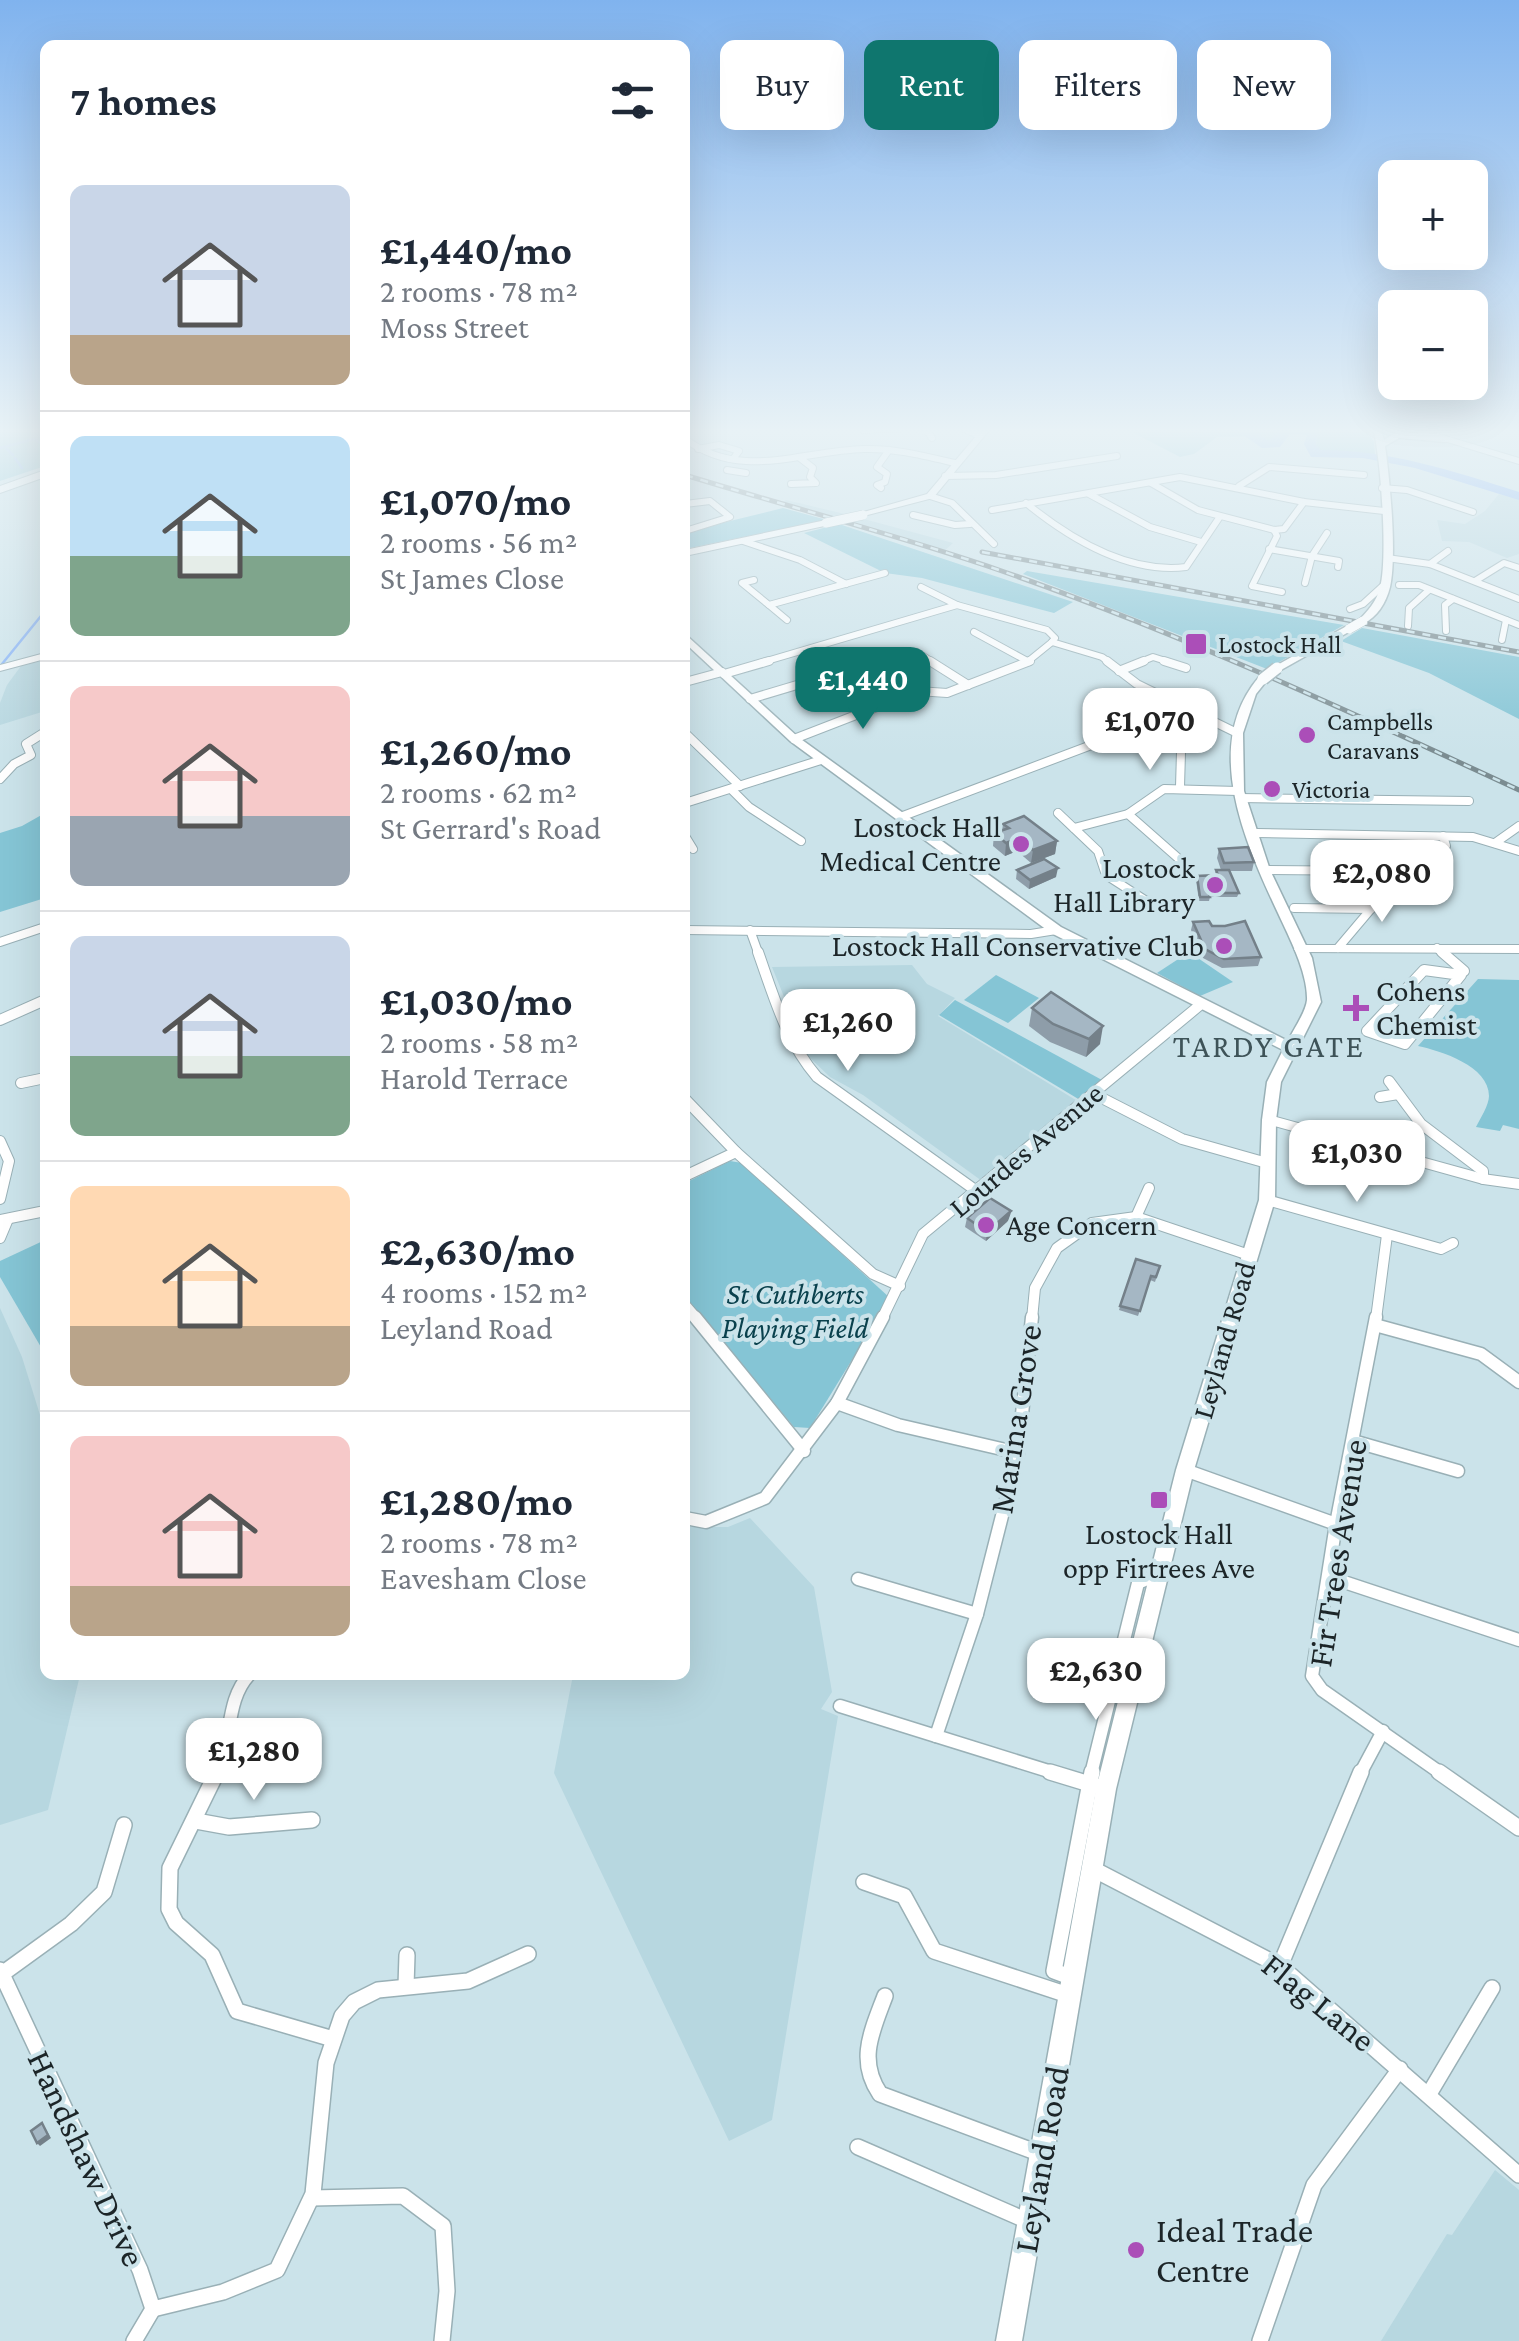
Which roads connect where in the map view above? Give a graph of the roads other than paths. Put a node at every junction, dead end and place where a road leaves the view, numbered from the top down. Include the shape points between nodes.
1 (764, 537) edge
2 (986, 537) edge
3 (1073, 537) edge
4 (1184, 537) edge
5 (1204, 537) edge
6 (1276, 537) edge
7 (1324, 537) edge
8 (1386, 537) edge
9 (743, 542) junction
10 (1200, 542) junction
11 (994, 544) dead end
12 (1269, 549) junction
13 (1448, 551) dead end
14 (690, 552) edge
15 (1312, 556) junction
16 (1387, 558) junction
17 (1430, 564) junction
18 (1338, 567) dead end
19 (1519, 568) edge
20 (885, 573) dead end
21 (754, 580) dead end
22 (1475, 580) junction
23 (1304, 583) dead end
24 (1386, 583) junction
25 (846, 584) junction
26 (1399, 585) dead end
27 (921, 588) dead end
28 (1429, 590) junction
29 (1282, 592) dead end
30 (1453, 599) junction
31 (1519, 599) edge
32 (769, 605) junction
33 (957, 606) junction
34 (1350, 609) dead end
35 (786, 620) dead end
36 (1506, 620) junction
37 (1519, 625) edge
38 (1408, 626) dead end
39 (1446, 631) dead end
40 (974, 632) dead end
41 (1502, 640) dead end
42 (690, 642) edge
43 (1052, 642) junction
44 (917, 652) dead end
45 (40, 657) edge
46 (1029, 662) junction
47 (0, 668) edge
48 (1186, 668) dead end
49 (1120, 671) junction
50 (723, 673) junction
51 (690, 681) edge
52 (968, 685) junction
53 (871, 686) dead end
54 (750, 699) junction
55 (1187, 709) junction
56 (1237, 733) junction
57 (40, 734) edge
58 (690, 738) edge
59 (794, 739) junction
60 (1181, 752) dead end
61 (31, 754) junction
62 (40, 758) edge
63 (821, 760) junction
64 (0, 779) edge
65 (735, 787) junction
66 (1180, 787) junction
67 (1239, 794) junction
68 (690, 800) edge
69 (1469, 801) dead end
70 (1058, 814) dead end
71 (1128, 814) junction
72 (904, 816) junction
73 (1519, 826) edge
74 (1074, 828) junction
75 (1258, 833) dead end
76 (1442, 836) junction
77 (800, 840) dead end
78 (1495, 843) junction
79 (690, 844) edge
80 (693, 849) dead end
81 (1519, 851) edge
82 (1178, 858) dead end
83 (1264, 870) junction
84 (1381, 871) dead end
85 (1148, 902) dead end
86 (1294, 908) dead end
87 (1371, 909) junction
88 (40, 929) edge
89 (690, 930) edge
90 (750, 930) junction
91 (1056, 930) junction
92 (0, 942) edge
93 (1338, 948) junction
94 (1437, 948) junction
95 (1300, 949) junction
96 (1519, 950) edge
97 (1464, 972) dead end
98 (40, 1002) edge
99 (1200, 1005) junction
100 (0, 1020) edge
101 (1368, 1032) joint
102 (1292, 1048) junction
103 (40, 1079) edge
104 (1389, 1081) dead end
105 (22, 1084) dead end
106 (1094, 1094) junction
107 (1398, 1094) junction
108 (1380, 1098) dead end
109 (690, 1104) edge
110 (1268, 1120) junction
111 (0, 1141) edge
112 (736, 1152) junction
113 (1267, 1162) junction
114 (690, 1174) edge
115 (1484, 1179) junction
116 (1519, 1184) edge
117 (1149, 1188) dead end
118 (978, 1192) junction
119 (0, 1199) edge
120 (1266, 1200) junction
121 (40, 1212) edge
122 (1136, 1217) junction
123 (4, 1219) edge
124 (1387, 1236) junction
125 (0, 1238) edge
126 (1453, 1243) dead end
127 (1249, 1255) junction
128 (900, 1286) junction
129 (690, 1311) edge
130 (1375, 1325) junction
131 (1519, 1382) edge
132 (837, 1402) junction
133 (1354, 1441) junction
134 (1006, 1450) dead end
135 (804, 1451) junction
136 (1185, 1470) junction
137 (1458, 1470) dead end
138 (690, 1519) edge
139 (1336, 1524) junction
140 (1329, 1576) junction
141 (858, 1579) dead end
142 (977, 1614) junction
143 (1519, 1640) edge
144 (244, 1680) edge
145 (840, 1706) dead end
146 (1383, 1731) junction
147 (936, 1736) junction
148 (1098, 1786) junction
149 (312, 1820) dead end
150 (196, 1821) junction
151 (124, 1826) dead end
152 (1519, 1828) edge
153 (1092, 1868) junction
154 (864, 1882) dead end
155 (528, 1954) dead end
156 (408, 1955) dead end
157 (1280, 1966) junction
158 (1, 1972) edge
159 (406, 1986) junction
160 (1069, 1986) junction
161 (1492, 1988) dead end
162 (5, 1994) edge
163 (884, 1996) dead end
164 (332, 2039) junction
165 (1400, 2069) junction
166 (1429, 2094) junction
167 (858, 2147) dead end
168 (1042, 2154) junction
169 (1519, 2175) edge
170 (312, 2198) junction
171 (1031, 2222) junction
172 (153, 2308) junction
173 (134, 2341) edge
174 (442, 2341) edge
175 (1009, 2341) edge
176 (1260, 2341) edge

1 - 9 street, bridge
2 - 11 street
3 - 10 street via 1170,569 1186,567
4 - 10 street
5 - 10 street
6 - 12 street
7 - 15 street
8 - 16 main road
9 - 14 street
9 - 25 street
12 - 15 street
12 - 29 street via 1248,585
13 - 17 street
15 - 18 street via 1339,561
15 - 23 street
16 - 17 street
16 - 24 main road
17 - 22 street
19 - 22 street via 1504,563
20 - 25 street
21 - 32 street via 742,583
22 - 31 street
24 - 34 street
24 - 56 main road, bridge via 1363,621 1263,679
25 - 32 street
26 - 28 street
27 - 33 street
28 - 30 street
28 - 38 street via 1409,608
30 - 36 street
30 - 39 street via 1445,605
32 - 35 street
33 - 43 street via 1047,630
33 - 50 street
36 - 37 street
36 - 41 street
40 - 46 street
42 - 50 main road
43 - 46 street
43 - 49 street via 1084,649
44 - 52 street
45 - 47 street
46 - 52 street
48 - 49 street via 1153,657
49 - 55 street
50 - 51 street
50 - 54 main road
52 - 59 street via 918,690
53 - 54 street via 847,670
54 - 59 main road
55 - 56 street
55 - 72 street
56 - 67 main road, Leyland Road
57 - 61 street via 26,744
58 - 65 street
59 - 63 main road
60 - 66 street
61 - 62 street
61 - 64 street
63 - 65 street
63 - 72 main road
65 - 68 street
65 - 77 street via 749,807
66 - 67 street
66 - 71 street via 1156,791
67 - 69 street
67 - 83 main road, Leyland Road
70 - 74 street
71 - 74 street
71 - 82 street
72 - 91 main road
73 - 78 street
74 - 85 street via 1098,851 1106,875
75 - 76 street
76 - 78 street
76 - 87 street via 1446,846
78 - 81 street
79 - 80 street
83 - 84 street
83 - 95 main road, Leyland Road
86 - 87 street
87 - 93 street
88 - 92 street
89 - 90 street
90 - 91 street
90 - 118 street via 785,1028 808,1066
91 - 99 main road
93 - 94 street
93 - 95 street
94 - 96 street
94 - 97 street
95 - 102 main road, Leyland Road via 1314,1002
98 - 100 street
99 - 102 main road
99 - 106 street, Lourdes Avenue
101 - 101 street via 1405,1044 1462,975 1424,970
102 - 110 main road, Leyland Road via 1274,1082
103 - 105 street
104 - 107 street
106 - 113 street via 1182,1140
106 - 118 street, Lourdes Avenue
107 - 108 street
107 - 115 street via 1420,1124 1483,1171
109 - 112 street
110 - 113 main road, Leyland Road
110 - 115 street
111 - 119 street via 9,1160
112 - 114 street
112 - 128 street via 873,1274
113 - 120 main road, Leyland Road
115 - 116 street
117 - 122 street
118 - 128 street, Lourdes Avenue via 923,1234
120 - 124 street
120 - 127 main road, Leyland Road
121 - 123 street
122 - 127 street, Marina Grove
122 - 142 street, Marina Grove via 1092,1222 1057,1248 1034,1288 1018,1453
123 - 125 street
124 - 126 street via 1440,1250
124 - 130 street, Fir Trees Avenue
127 - 136 main road, Leyland Road
128 - 132 street, Lourdes Avenue
129 - 135 street
130 - 131 street via 1481,1354
130 - 133 street, Fir Trees Avenue
132 - 134 street via 898,1425
132 - 135 street, Lourdes Avenue
133 - 137 street
133 - 139 street, Fir Trees Avenue
135 - 138 street, Lourdes Avenue via 764,1498 706,1522
136 - 139 street
136 - 148 main road, Leyland Road
139 - 140 street, Fir Trees Avenue
140 - 143 street
140 - 146 street, Fir Trees Avenue via 1312,1676
141 - 142 street
142 - 147 street, Marina Grove
144 - 150 street via 234,1690 228,1750
145 - 147 street
146 - 152 street, Fir Trees Avenue
146 - 157 street via 1349,1794
147 - 148 street
148 - 153 main road, Leyland Road
148 - 160 street, Leyland Road via 1054,1971
149 - 150 street via 229,1827
150 - 164 street via 170,1868 169,1909 176,1923 212,1954 237,2011
151 - 158 street, Handshaw Drive via 104,1892 71,1924
153 - 157 street, Flag Lane
153 - 160 main road, Leyland Road
154 - 160 street via 904,1896 934,1950
155 - 159 street via 470,1980
156 - 159 street
157 - 165 street, Flag Lane
158 - 162 street, Handshaw Drive
159 - 164 street via 386,1987 351,2004
160 - 168 main road, Leyland Road
161 - 166 street
162 - 172 street, Handshaw Drive via 112,2208
163 - 168 street via 864,2061 866,2078 880,2094
164 - 170 street
165 - 166 street, Flag Lane
165 - 176 street via 1302,2208
166 - 169 street, Flag Lane
167 - 171 street
168 - 171 main road, Leyland Road
170 - 172 street via 277,2270 223,2292
170 - 174 street via 403,2196 443,2226
171 - 175 main road, Leyland Road
172 - 173 street

